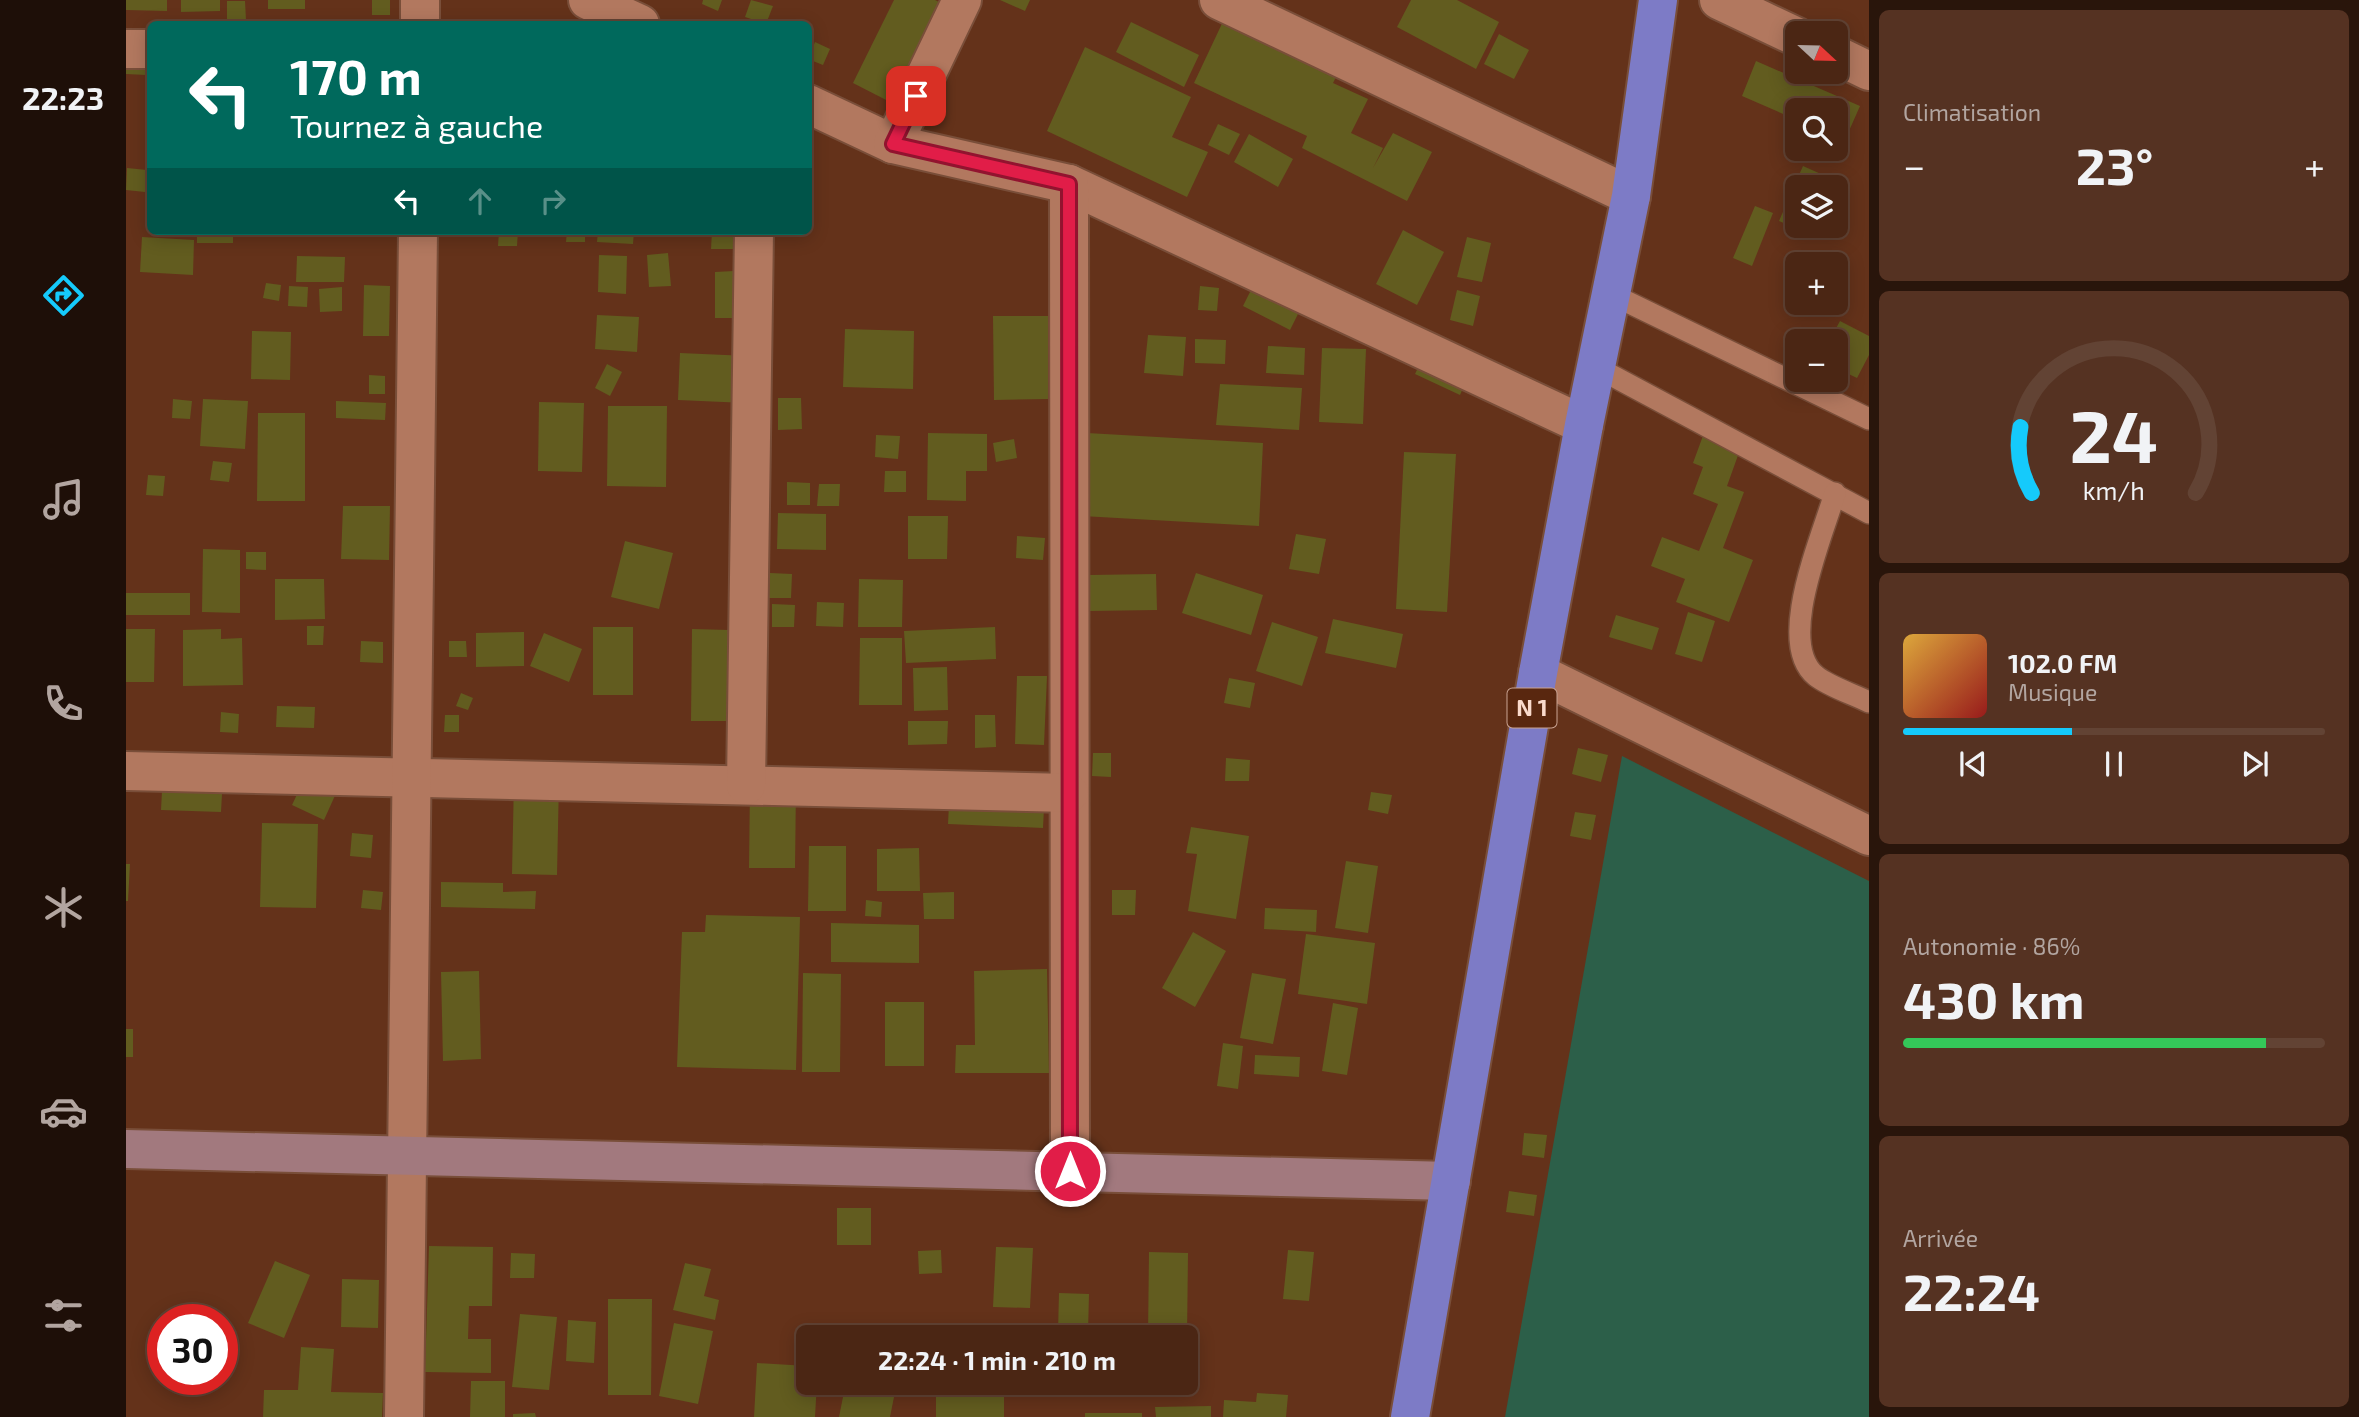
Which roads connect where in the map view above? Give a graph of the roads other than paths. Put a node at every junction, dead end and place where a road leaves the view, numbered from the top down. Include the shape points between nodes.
1 (420, 0) edge
2 (588, 0) edge
3 (962, 0) edge
4 (1219, 0) edge
5 (1658, 0) edge
6 (1719, 0) edge
7 (420, 21) edge
8 (634, 21) edge
9 (1785, 31) edge
10 (126, 49) edge
11 (147, 49) edge
12 (1848, 61) edge
13 (1869, 71) edge
14 (812, 106) edge
15 (893, 144) junction
16 (1069, 184) junction
17 (1631, 196) junction
18 (418, 235) edge
19 (754, 235) edge
20 (1611, 294) junction
21 (1596, 367) junction
22 (1868, 418) edge
23 (1584, 425) junction
24 (1835, 493) junction
25 (1869, 513) edge
26 (1538, 673) junction
27 (1869, 702) edge
28 (126, 771) edge
29 (411, 777) junction
30 (746, 785) junction
31 (1069, 793) junction
32 (1869, 836) edge
33 (126, 1149) edge
34 (407, 1156) junction
35 (1070, 1171) junction
36 (1451, 1181) junction
37 (404, 1417) edge
38 (1410, 1417) edge

1 - 7 street
2 - 8 street
3 - 15 street
4 - 17 street
5 - 17 highway, N 1
6 - 9 street
10 - 11 street
12 - 13 street
14 - 15 street
15 - 16 street
16 - 23 street
16 - 31 street
17 - 20 highway, N 1
18 - 29 street
19 - 30 street
20 - 21 highway, N 1
20 - 22 lane
21 - 23 highway, N 1
21 - 24 lane
23 - 26 highway, N 1
24 - 25 lane
24 - 27 lane via 1798,616 1802,658 1816,676
26 - 32 street
26 - 36 highway, N 1
28 - 29 street
29 - 30 street
29 - 34 street
30 - 31 street
31 - 35 street
33 - 34 main road
34 - 35 main road
34 - 37 street
35 - 36 main road
36 - 38 highway, N 1

